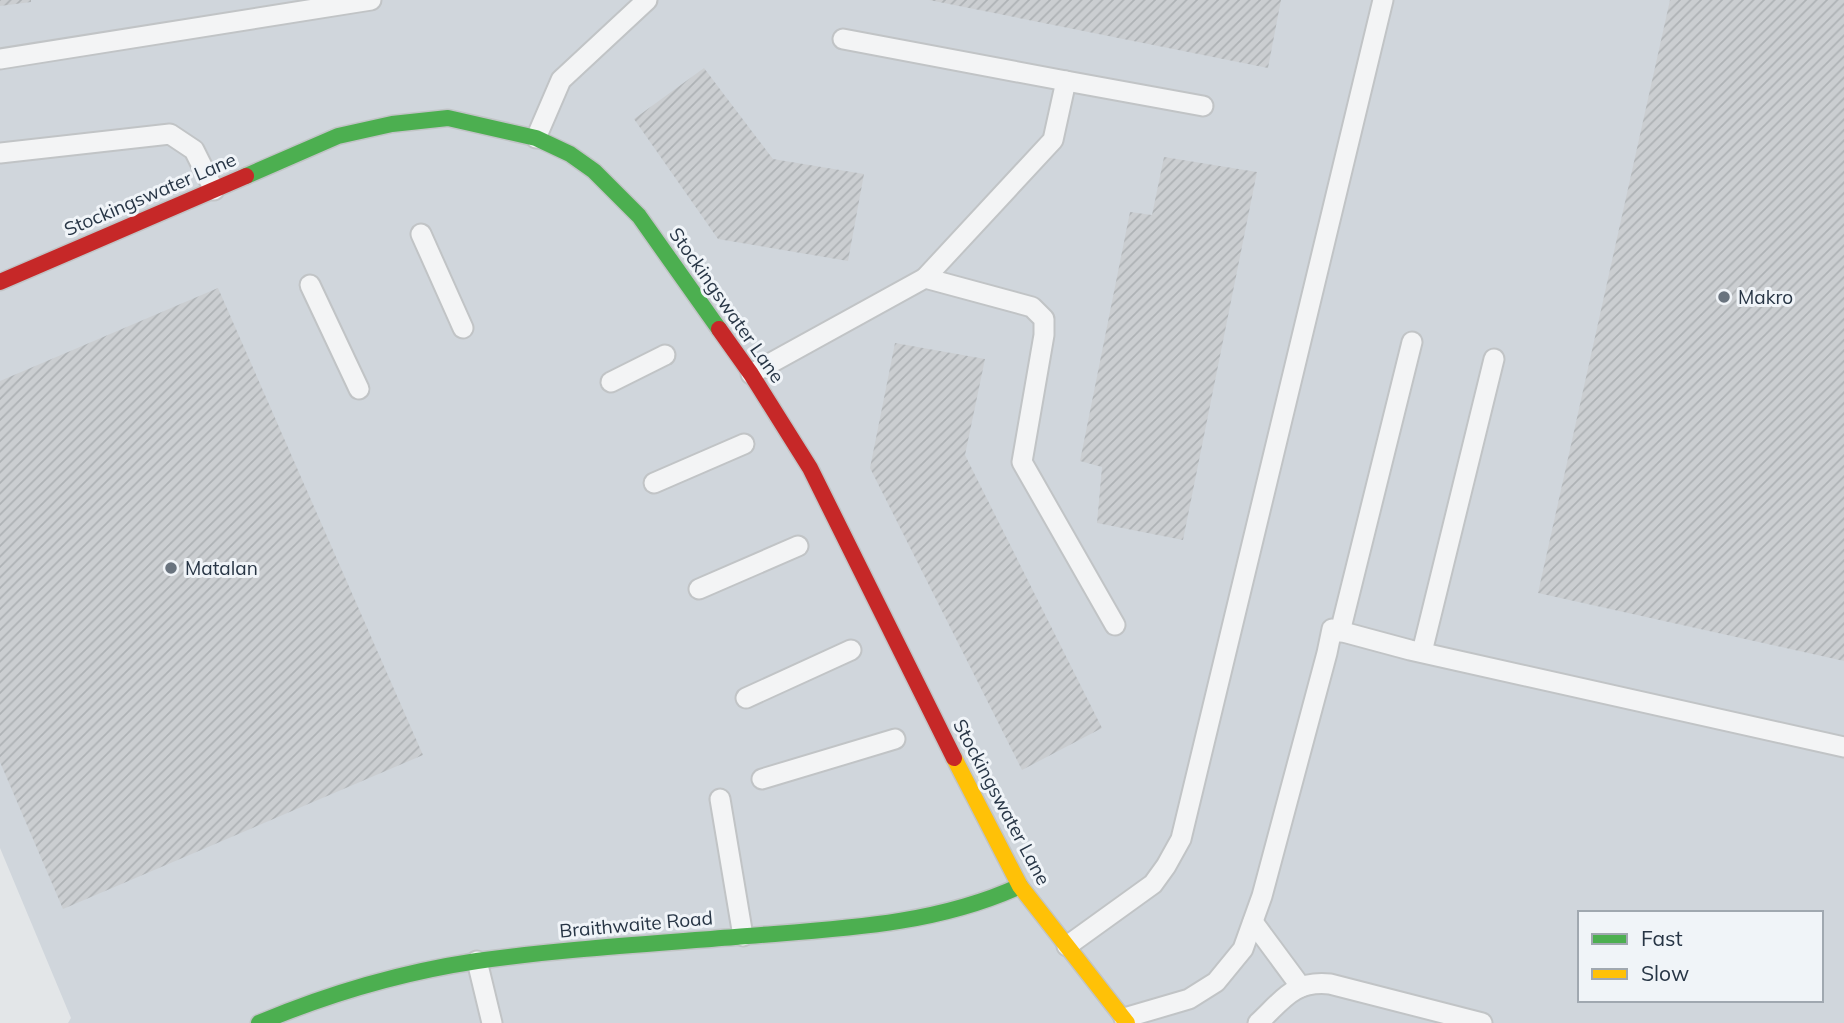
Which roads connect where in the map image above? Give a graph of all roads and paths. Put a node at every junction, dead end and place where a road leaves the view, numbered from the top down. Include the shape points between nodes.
1 (372, 0) edge
2 (647, 0) edge
3 (1383, 0) edge
4 (843, 39) dead end
5 (0, 59) edge
6 (1066, 81) junction
7 (1203, 106) dead end
8 (536, 138) junction
9 (0, 153) edge
10 (214, 190) junction
11 (421, 234) dead end
12 (925, 278) junction
13 (0, 282) edge
14 (310, 285) dead end
15 (463, 328) dead end
16 (1412, 342) dead end
17 (665, 355) dead end
18 (1494, 359) dead end
19 (751, 374) junction
20 (611, 382) dead end
21 (359, 389) dead end
22 (744, 444) dead end
23 (654, 483) dead end
24 (798, 546) dead end
25 (699, 589) dead end
26 (1115, 625) dead end
27 (1340, 632) junction
28 (851, 650) dead end
29 (1422, 652) junction
30 (746, 698) dead end
31 (895, 739) dead end
32 (1844, 747) edge
33 (762, 779) dead end
34 (720, 799) dead end
35 (1020, 886) junction
36 (1253, 922) junction
37 (743, 936) junction
38 (1067, 946) junction
39 (477, 961) junction
40 (1301, 987) junction
41 (1126, 1021) edge
42 (259, 1023) edge
43 (492, 1023) edge
44 (1258, 1023) edge
45 (1482, 1023) edge

1 - 5 lane
2 - 8 lane via 561,80
3 - 38 lane via 1181,839 1153,884
4 - 6 lane
6 - 7 lane
6 - 12 lane via 1054,140
8 - 10 street, Stockingswater Lane via 448,118 392,124 338,136
8 - 19 street, Stockingswater Lane via 594,171 639,216
9 - 10 lane via 170,134 194,150
10 - 13 street, Stockingswater Lane
11 - 15 lane
12 - 19 lane
12 - 26 lane via 1032,307 1044,319 1022,462
14 - 21 lane
16 - 27 lane
17 - 20 lane
18 - 29 lane
19 - 35 street, Stockingswater Lane via 810,468
22 - 23 lane
24 - 25 lane
27 - 29 lane
27 - 36 lane via 1332,629
28 - 30 lane
29 - 32 lane
31 - 33 lane
34 - 37 lane
35 - 37 street, Braithwaite Road via 934,915 866,926
35 - 38 street, Stockingswater Lane
36 - 40 lane
36 - 41 lane via 1242,950 1216,982 1189,999
37 - 39 street, Braithwaite Road
38 - 41 street, Stockingswater Lane
39 - 42 street, Braithwaite Road via 309,1002
39 - 43 lane
40 - 44 lane via 1286,994
40 - 45 lane via 1315,982 1330,984

